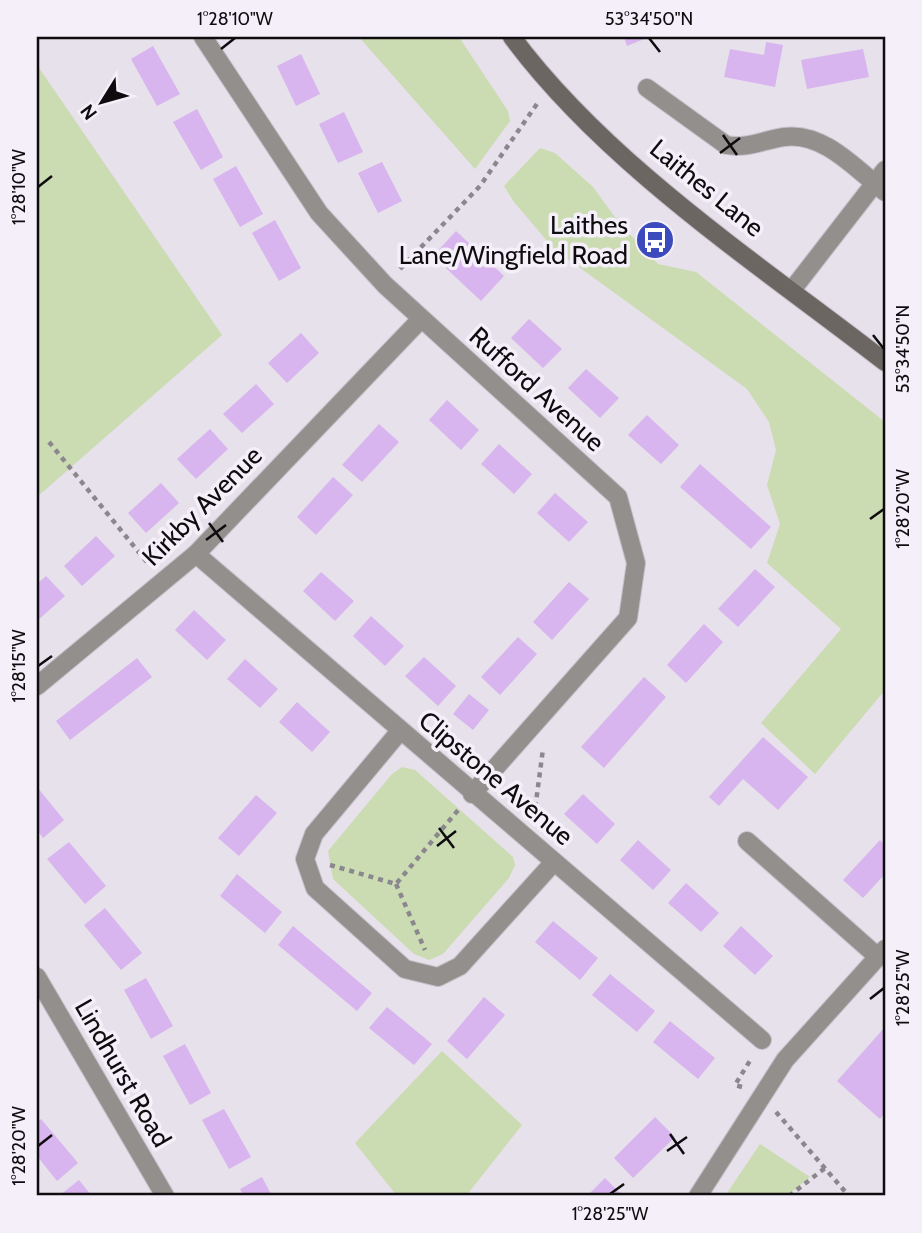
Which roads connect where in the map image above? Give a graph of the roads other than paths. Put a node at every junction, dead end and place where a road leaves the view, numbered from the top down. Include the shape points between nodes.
1 (203, 37) edge
2 (512, 37) edge
3 (647, 88) dead end
4 (882, 182) edge
5 (792, 290) junction
6 (421, 319) junction
7 (885, 362) edge
8 (196, 554) junction
9 (37, 686) edge
10 (400, 731) junction
11 (471, 794) junction
12 (747, 841) dead end
13 (554, 862) junction
14 (882, 953) edge
15 (37, 977) edge
16 (762, 1040) dead end
17 (165, 1196) edge
18 (698, 1196) edge

1 - 6 street, Rufford Avenue via 319,213
2 - 5 main road, Laithes Lane via 588,123
3 - 4 street, Laithes Lane via 726,145 804,136
4 - 5 street
5 - 7 main road, Laithes Lane
6 - 8 street, Kirkby Avenue
6 - 11 street, Rufford Avenue via 618,497 636,563 628,618
8 - 9 street, Kirkby Avenue
8 - 10 street, Clipstone Avenue
10 - 11 street, Clipstone Avenue
10 - 13 street via 314,834 305,859 315,888 405,969 436,976 460,966
11 - 13 street, Clipstone Avenue
12 - 14 street
13 - 16 street, Clipstone Avenue
14 - 18 street via 785,1060
15 - 17 street, Lindhurst Road

